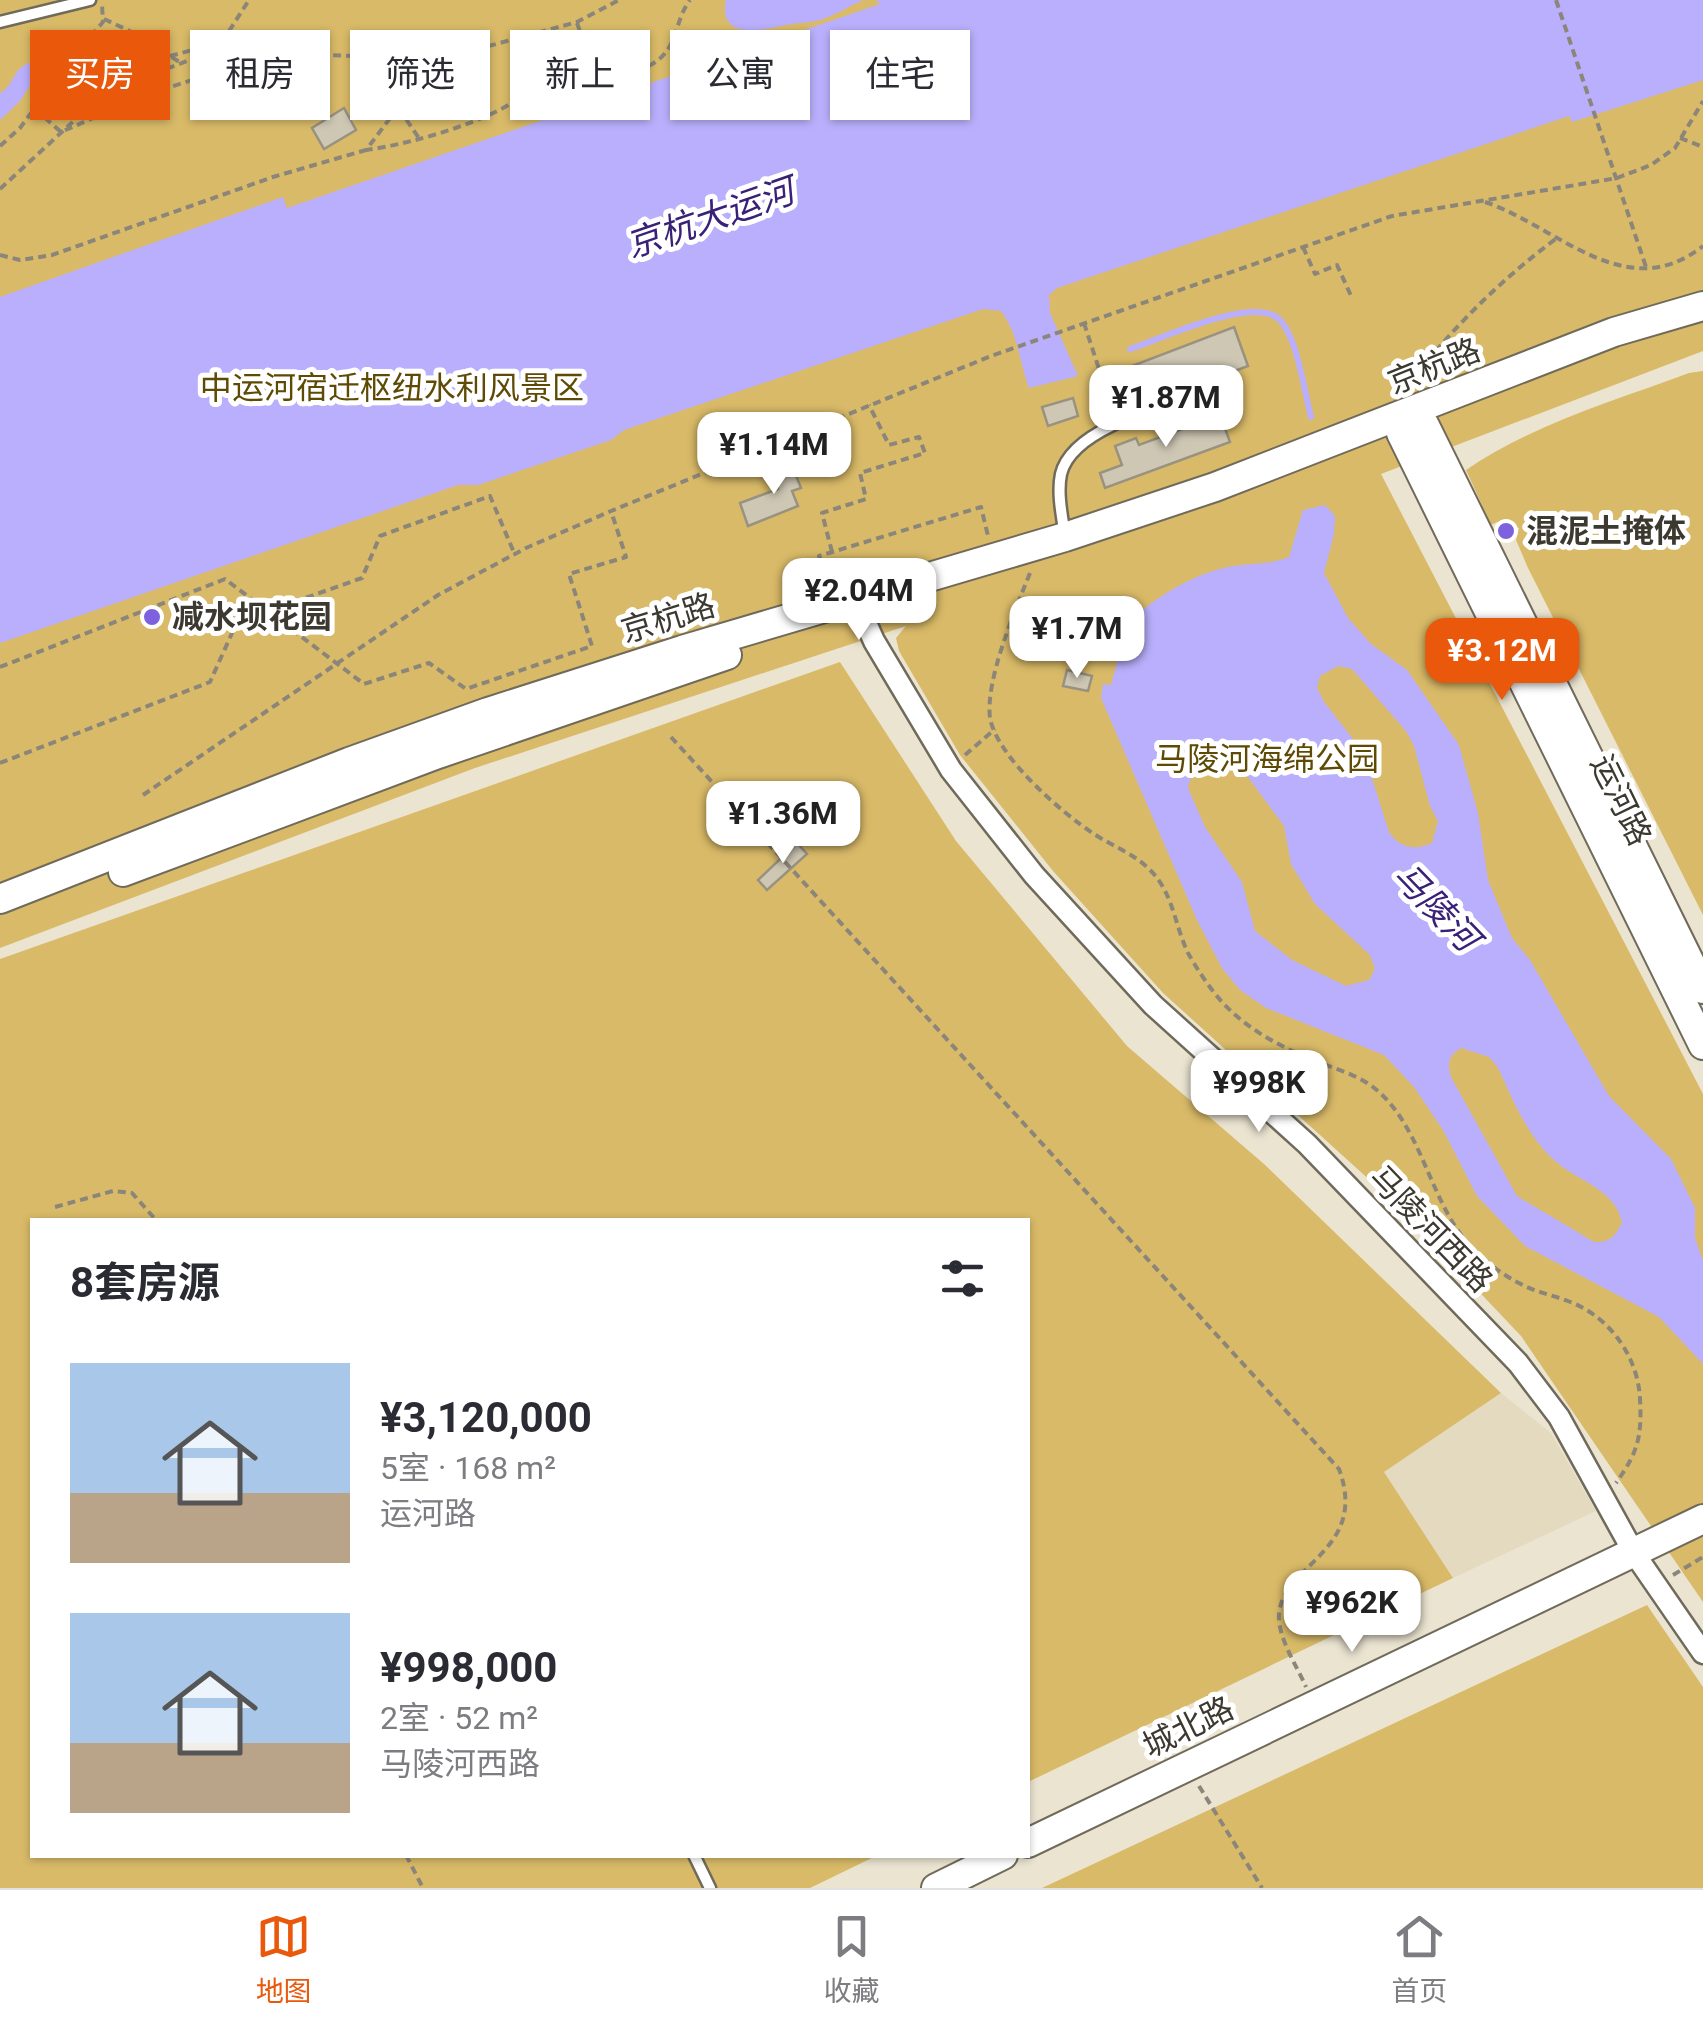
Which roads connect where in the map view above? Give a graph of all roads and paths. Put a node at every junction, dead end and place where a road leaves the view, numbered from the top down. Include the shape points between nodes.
1 (90, 0) edge
2 (101, 0) edge
3 (249, 0) edge
4 (618, 0) edge
5 (690, 0) edge
6 (1556, 0) edge
7 (104, 19) junction
8 (0, 22) edge
9 (577, 22) junction
10 (95, 30) edge
11 (124, 30) edge
12 (229, 30) edge
13 (551, 30) edge
14 (580, 30) edge
15 (190, 51) edge
16 (170, 56) joint
17 (190, 60) edge
18 (181, 63) junction
19 (650, 64) edge
20 (190, 81) edge
21 (1703, 100) edge
22 (510, 103) edge
23 (30, 114) edge
24 (47, 120) edge
25 (390, 120) edge
26 (407, 120) edge
27 (61, 132) junction
28 (1680, 138) junction
29 (421, 141) junction
30 (0, 146) edge
31 (1703, 147) edge
32 (366, 150) junction
33 (1617, 178) junction
34 (0, 189) edge
35 (1481, 201) junction
36 (1557, 238) junction
37 (1303, 246) junction
38 (1703, 246) edge
39 (0, 255) edge
40 (1646, 267) junction
41 (1352, 298) dead end
42 (1703, 306) edge
43 (1084, 323) junction
44 (1703, 323) edge
45 (1427, 361) dead end
46 (1220, 388) dead end
47 (868, 405) junction
48 (1117, 423) junction
49 (1410, 424) junction
50 (611, 511) junction
51 (1065, 536) junction
52 (991, 547) dead end
53 (832, 552) junction
54 (515, 555) junction
55 (1036, 558) junction
56 (850, 605) junction
57 (268, 611) junction
58 (338, 665) junction
59 (0, 667) edge
60 (996, 729) junction
61 (671, 737) dead end
62 (0, 763) edge
63 (951, 770) junction
64 (143, 794) dead end
65 (0, 900) edge
66 (0, 918) edge
67 (1703, 989) edge
68 (1703, 1045) edge
69 (54, 1207) dead end
70 (154, 1218) edge
71 (1604, 1499) junction
72 (1703, 1519) edge
73 (1634, 1553) junction
74 (1703, 1556) edge
75 (1656, 1586) junction
76 (1703, 1653) edge
77 (1314, 1706) junction
78 (1186, 1767) junction
79 (1030, 1842) edge
80 (408, 1858) edge
81 (695, 1858) edge
82 (997, 1858) edge
83 (423, 1888) edge
84 (710, 1888) edge
85 (936, 1888) edge
86 (1262, 1888) edge

1 - 8 lane
2 - 7 path
3 - 12 path
4 - 9 path
5 - 19 path via 670,47
6 - 33 path
7 - 10 path
7 - 11 path
9 - 13 path
9 - 14 path
15 - 16 path
16 - 18 path
17 - 18 path
18 - 27 path via 116,91
20 - 27 path
21 - 28 path
22 - 29 path
23 - 30 path
24 - 27 path
25 - 32 path
26 - 29 path
27 - 34 path
28 - 31 path
28 - 33 path via 1666,156
29 - 32 path
32 - 39 path via 52,255
33 - 35 path
33 - 40 path
35 - 36 path
35 - 37 path via 1392,216
36 - 40 path via 1598,260
36 - 45 path via 1497,285
37 - 41 path via 1315,274 1337,265
37 - 43 path
38 - 40 path via 1672,265
42 - 49 street, 京杭路 via 1614,332
43 - 47 path
43 - 48 path
44 - 49 street, 京杭路
46 - 48 lane
47 - 50 path
47 - 53 path via 889,444 919,437 925,454 860,473 866,500 822,513
48 - 51 lane via 1066,460 1060,476
49 - 51 street, 京杭路
49 - 55 street, 京杭路 via 1198,506
49 - 67 street, 运河路
49 - 68 street, 运河路
50 - 54 path
50 - 58 path via 626,557 569,574 592,646 466,689 429,663 364,684
51 - 56 street, 京杭路
52 - 53 path via 981,507
53 - 56 path via 819,556
54 - 57 path via 490,496 380,536 362,578
54 - 58 path via 438,595
55 - 56 street, 京杭路
55 - 60 path via 998,666 990,720
56 - 63 street, 马陵河西路
56 - 65 street, 京杭路 via 471,718
56 - 66 street, 京杭路
57 - 58 path
57 - 59 path via 224,579
57 - 62 path via 236,622 210,682
58 - 64 path
60 - 63 path
60 - 71 path via 1032,784 1059,809 1155,874 1188,952 1220,1001 1276,1044 1371,1086 1394,1107 1450,1221 1470,1245 1517,1283 1572,1302 1616,1335 1640,1388 1640,1440
61 - 77 path via 1339,1469 1346,1499 1337,1534 1279,1613
63 - 71 street, 马陵河西路 via 1034,875 1152,1005 1307,1144 1518,1362 1560,1417
69 - 70 path via 132,1192
71 - 73 street, 马陵河西路
72 - 73 street, 城北路
73 - 75 street, 马陵河西路
73 - 77 street, 城北路
74 - 75 path
75 - 76 street, 马陵河西路
77 - 78 street, 城北路
78 - 79 street, 城北路
78 - 86 path
80 - 83 path
81 - 84 lane
82 - 85 street

